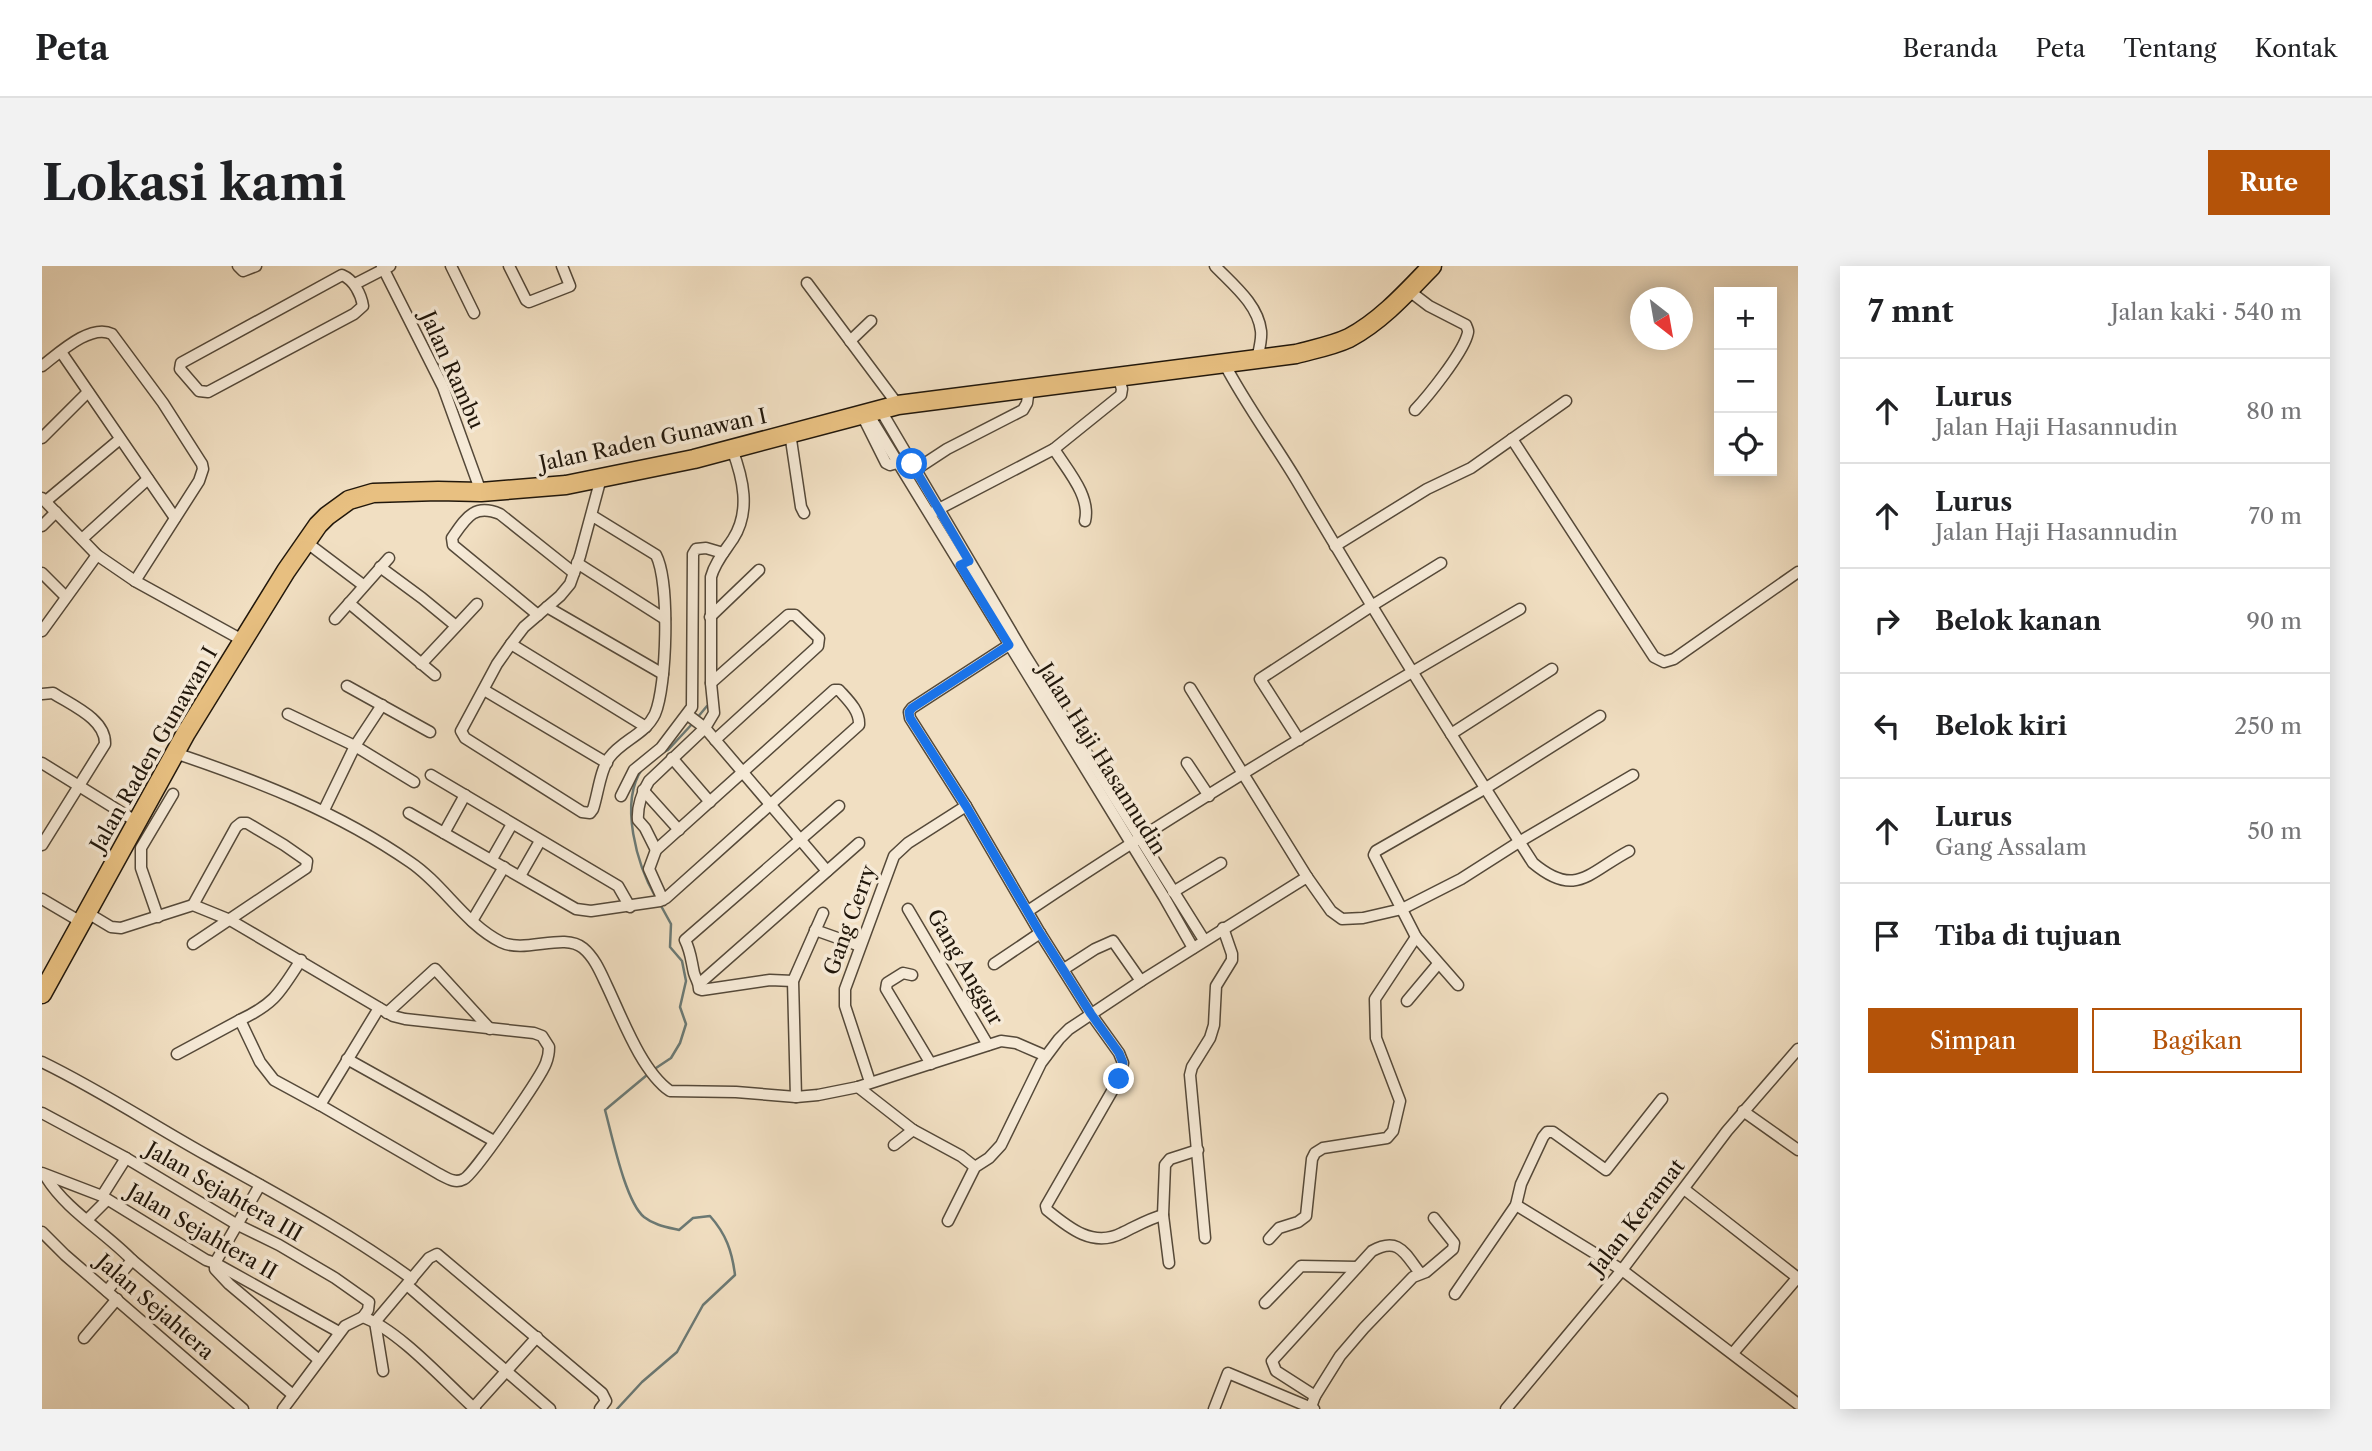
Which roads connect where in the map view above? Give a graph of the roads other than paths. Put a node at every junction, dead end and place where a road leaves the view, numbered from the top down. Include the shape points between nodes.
1 (238, 266) edge
2 (256, 266) edge
3 (451, 266) edge
4 (509, 266) edge
5 (562, 266) edge
6 (1215, 266) edge
7 (1432, 266) edge
8 (385, 267) edge
9 (807, 283) dead end
10 (355, 284) junction
11 (1408, 290) junction
12 (474, 313) dead end
13 (872, 321) dead end
14 (850, 341) junction
15 (61, 352) junction
16 (1257, 359) junction
17 (1224, 363) junction
18 (42, 365) edge
19 (1118, 375) junction
20 (1029, 388) junction
21 (88, 392) junction
22 (1566, 401) dead end
23 (898, 405) junction
24 (1415, 410) dead end
25 (869, 412) junction
26 (790, 433) junction
27 (42, 438) edge
28 (120, 439) junction
29 (1512, 439) junction
30 (732, 449) junction
31 (1054, 449) junction
32 (899, 466) junction
33 (913, 467) junction
34 (601, 478) junction
35 (148, 479) junction
36 (481, 492) junction
37 (44, 500) edge
38 (933, 511) junction
39 (56, 512) junction
40 (804, 513) dead end
41 (591, 515) junction
42 (174, 519) junction
43 (1085, 521) dead end
44 (42, 526) edge
45 (82, 539) junction
46 (306, 542) junction
47 (1335, 546) junction
48 (715, 550) junction
49 (97, 555) junction
50 (389, 558) dead end
51 (964, 563) junction
52 (1441, 563) dead end
53 (380, 567) junction
54 (576, 568) junction
55 (758, 570) dead end
56 (1798, 572) edge
57 (42, 573) edge
58 (135, 581) junction
59 (363, 585) junction
60 (66, 597) junction
61 (349, 603) junction
62 (477, 604) dead end
63 (1373, 605) junction
64 (547, 607) junction
65 (1520, 609) dead end
66 (538, 615) junction
67 (710, 617) junction
68 (335, 619) dead end
69 (665, 619) junction
70 (456, 626) junction
71 (42, 631) edge
72 (244, 641) junction
73 (512, 644) junction
74 (1009, 645) junction
75 (421, 664) junction
76 (1552, 669) dead end
77 (1412, 672) junction
78 (663, 674) junction
79 (435, 675) dead end
80 (711, 683) junction
81 (347, 686) dead end
82 (1190, 688) dead end
83 (484, 690) junction
84 (42, 694) edge
85 (382, 705) junction
86 (288, 714) dead end
87 (1600, 716) dead end
88 (696, 721) junction
89 (646, 727) junction
90 (429, 732) dead end
91 (1451, 734) junction
92 (715, 740) junction
93 (1299, 740) junction
94 (355, 747) junction
95 (175, 753) junction
96 (673, 758) junction
97 (42, 763) edge
98 (607, 763) junction
99 (1187, 763) dead end
100 (743, 772) junction
101 (1244, 772) junction
102 (432, 775) dead end
103 (1633, 775) dead end
104 (414, 782) dead end
105 (78, 786) junction
106 (1486, 788) junction
107 (643, 790) junction
108 (173, 794) dead end
109 (465, 795) junction
110 (621, 796) dead end
111 (1209, 796) junction
112 (710, 802) junction
113 (771, 806) junction
114 (839, 806) dead end
115 (966, 806) junction
116 (324, 810) junction
117 (409, 813) dead end
118 (137, 822) junction
119 (512, 824) junction
120 (679, 830) junction
121 (444, 833) junction
122 (800, 840) junction
123 (1135, 840) junction
124 (540, 841) junction
125 (1519, 842) junction
126 (859, 843) dead end
127 (42, 845) edge
128 (656, 850) junction
129 (1629, 850) dead end
130 (492, 859) junction
131 (1221, 863) dead end
132 (504, 867) junction
133 (827, 870) junction
134 (520, 876) junction
135 (1307, 877) junction
136 (1173, 892) junction
137 (42, 899) edge
138 (660, 901) junction
139 (193, 905) junction
140 (630, 906) junction
141 (908, 909) dead end
142 (1402, 909) junction
143 (1028, 911) junction
144 (823, 914) dead end
145 (84, 917) junction
146 (158, 917) junction
147 (230, 920) junction
148 (472, 921) junction
149 (1223, 928) junction
150 (815, 930) junction
151 (1040, 933) junction
152 (1416, 937) junction
153 (1204, 940) junction
154 (192, 944) dead end
155 (860, 946) junction
156 (1193, 948) junction
157 (301, 960) junction
158 (994, 964) dead end
159 (1438, 964) junction
160 (1064, 969) junction
161 (912, 975) dead end
162 (793, 981) junction
163 (1141, 981) junction
164 (699, 984) junction
165 (1458, 985) dead end
166 (42, 994) edge
167 (1407, 1001) dead end
168 (383, 1010) junction
169 (1091, 1014) junction
170 (240, 1020) junction
171 (490, 1029) junction
172 (988, 1045) junction
173 (1798, 1049) edge
174 (177, 1054) dead end
175 (1046, 1056) junction
176 (347, 1059) junction
177 (42, 1062) edge
178 (931, 1064) junction
179 (870, 1082) junction
180 (858, 1087) junction
181 (796, 1097) junction
182 (1662, 1098) dead end
183 (320, 1105) junction
184 (1743, 1111) junction
185 (42, 1113) edge
186 (914, 1130) junction
187 (494, 1141) junction
188 (894, 1145) dead end
189 (1198, 1150) junction
190 (1798, 1150) edge
191 (126, 1158) junction
192 (975, 1167) junction
193 (44, 1175) edge
194 (260, 1185) junction
195 (1684, 1189) junction
196 (104, 1198) junction
197 (1516, 1205) junction
198 (1164, 1215) junction
199 (1434, 1218) dead end
200 (87, 1220) junction
201 (948, 1221) dead end
202 (236, 1224) junction
203 (42, 1234) edge
204 (1205, 1238) dead end
205 (1269, 1239) dead end
206 (132, 1260) junction
207 (215, 1263) junction
208 (1169, 1263) dead end
209 (1357, 1267) junction
210 (1622, 1270) junction
211 (1420, 1273) junction
212 (1798, 1278) edge
213 (409, 1282) junction
214 (107, 1291) junction
215 (1455, 1294) dead end
216 (117, 1299) junction
217 (1265, 1303) dead end
218 (363, 1317) junction
219 (375, 1322) junction
220 (339, 1332) junction
221 (537, 1337) junction
222 (85, 1338) dead end
223 (1733, 1353) junction
224 (319, 1360) junction
225 (383, 1371) dead end
226 (508, 1371) junction
227 (293, 1395) junction
228 (1315, 1396) junction
229 (1798, 1404) edge
230 (474, 1408) edge
231 (1313, 1408) edge
232 (243, 1409) edge
233 (283, 1409) edge
234 (550, 1409) edge
235 (600, 1409) edge
236 (1213, 1409) edge
237 (1506, 1409) edge

1 - 2 street via 245,271
3 - 12 street
4 - 5 street via 529,302 570,286
6 - 16 street via 1258,316 1262,334
7 - 11 highway, Jalan Raden Gunawan I
8 - 10 street
8 - 36 street, Jalan Rambu via 451,405
9 - 14 street
10 - 10 street via 346,276 335,277 181,363 180,369 198,391 208,392 360,311 362,300
11 - 16 highway, Jalan Raden Gunawan I via 1349,337 1296,354
11 - 24 street via 1466,325 1468,331 1455,358
13 - 14 street
14 - 23 street
15 - 18 street
15 - 21 street
15 - 42 street via 91,332 105,330 163,403 203,469
16 - 17 highway, Jalan Raden Gunawan I
17 - 19 highway, Jalan Raden Gunawan I
17 - 47 street
19 - 20 highway, Jalan Raden Gunawan I
19 - 31 street via 1121,395
20 - 23 highway, Jalan Raden Gunawan I
20 - 33 street via 1023,410
21 - 27 street
21 - 28 street
22 - 29 street
23 - 25 highway, Jalan Raden Gunawan I
25 - 26 highway, Jalan Raden Gunawan I
25 - 32 street, Jalan Haji Hasannudin via 886,463
25 - 33 street, Jalan Haji Hasannudin
26 - 30 highway, Jalan Raden Gunawan I
26 - 40 street
28 - 35 street
28 - 37 street
29 - 47 street via 1471,468 1427,489
29 - 56 street via 1654,657 1664,662
30 - 34 highway, Jalan Raden Gunawan I
30 - 48 street via 742,478 743,509 739,527
31 - 38 street
31 - 43 street via 1085,501
32 - 33 street
32 - 38 street, Jalan Haji Hasannudin
33 - 38 street, Jalan Haji Hasannudin
34 - 36 highway, Jalan Raden Gunawan I
34 - 41 street
35 - 42 street
35 - 45 street
36 - 46 highway, Jalan Raden Gunawan I via 373,493 337,508
37 - 39 street
38 - 51 street, Jalan Haji Hasannudin
39 - 44 street
39 - 45 street
41 - 54 street
41 - 69 street via 656,555
42 - 58 street
45 - 49 street
46 - 59 street
46 - 72 highway, Jalan Raden Gunawan I
47 - 63 street
48 - 67 street
48 - 88 street via 696,549 693,554
49 - 58 street
49 - 60 street
50 - 53 street
51 - 74 street, Jalan Haji Hasannudin
51 - 123 street, Jalan Haji Hasannudin
52 - 63 street
53 - 59 street
53 - 70 street
54 - 64 street via 566,590
54 - 66 street via 499,514 485,509 470,515 452,538 453,545
54 - 69 street
55 - 67 street
57 - 60 street
58 - 72 street
59 - 61 street
60 - 71 street
61 - 68 street
61 - 75 street
62 - 70 street
63 - 77 street
63 - 93 street via 1261,679
64 - 66 street
64 - 78 street
65 - 77 street
66 - 73 street
67 - 80 street
69 - 78 street
70 - 75 street
72 - 95 highway, Jalan Raden Gunawan I
73 - 83 street
73 - 89 street
74 - 115 street via 909,712
74 - 123 street, Jalan Haji Hasannudin
75 - 79 street
76 - 91 street
77 - 91 street
77 - 93 street
78 - 89 street via 658,705
80 - 88 street via 714,713
80 - 92 street via 788,615 796,615 819,638 818,646
81 - 85 street
82 - 101 street
83 - 98 street
83 - 98 street via 462,729 463,736 582,811 593,809
84 - 105 street via 53,693 103,729 105,744
85 - 90 street
85 - 94 street
86 - 94 street
87 - 106 street
88 - 92 street
88 - 96 street
88 - 110 street via 634,770
89 - 98 street
91 - 106 street
92 - 100 street
93 - 101 street
94 - 104 street
94 - 116 street
95 - 116 street
95 - 118 highway, Jalan Raden Gunawan I
96 - 107 street
96 - 112 street
97 - 105 street
99 - 111 street
100 - 112 street
100 - 113 street
100 - 113 street via 834,690 855,708 859,725
101 - 111 street
101 - 135 street
102 - 109 street
103 - 125 street
105 - 118 street
105 - 127 street
106 - 125 street
106 - 142 street via 1374,855
107 - 120 street
107 - 128 street via 638,820
108 - 146 street via 141,848 141,868
109 - 119 street
109 - 121 street
111 - 123 street
112 - 120 street
113 - 122 street
113 - 138 street
114 - 122 street
115 - 143 street
115 - 155 street, Gang Cerry via 894,856
116 - 148 street via 419,868
117 - 121 street
118 - 145 highway, Jalan Raden Gunawan I
119 - 124 street
119 - 130 street
120 - 128 street
121 - 130 street
122 - 133 street
122 - 164 street via 685,940
123 - 136 street, Jalan Haji Hasannudin
123 - 143 street
123 - 156 street, Jalan Haji Hasannudin
124 - 134 street
124 - 140 street via 618,886
125 - 129 street via 1549,877 1566,881 1579,881
125 - 142 street
126 - 133 street
128 - 138 street via 649,869
130 - 132 street
131 - 136 street
132 - 134 street
132 - 148 street
133 - 164 street
134 - 140 street via 576,909
135 - 142 street via 1342,919
135 - 149 street
136 - 153 street, Jalan Haji Hasannudin
137 - 145 street
138 - 140 street
139 - 146 street
139 - 147 street
139 - 147 street via 241,822 305,858 306,869
141 - 172 street, Gang Anggur
142 - 152 street
143 - 151 street
144 - 150 street
145 - 146 street via 121,928
145 - 166 highway, Jalan Raden Gunawan I
147 - 154 street
147 - 157 street
148 - 181 street via 511,946 570,943 584,948 665,1088 678,1093
149 - 153 street
149 - 189 street via 1232,960 1216,986 1214,1025 1190,1075
150 - 155 street
150 - 162 street
151 - 158 street
151 - 160 street
152 - 159 street
152 - 205 street via 1377,994 1374,1006 1376,1038 1400,1101 1393,1131 1387,1138 1315,1153 1306,1216 1282,1226
153 - 156 street
155 - 179 street, Gang Cerry via 844,998
156 - 163 street
157 - 168 street
157 - 170 street via 273,1001
159 - 165 street
159 - 167 street
160 - 163 street via 1113,941
160 - 169 street
161 - 178 street via 903,973 887,983 886,989
162 - 164 street via 702,990
162 - 181 street
163 - 169 street
168 - 171 street via 405,1019
168 - 171 street via 435,969
168 - 176 street
169 - 175 street via 1069,1029
169 - 198 street via 1119,1053 1122,1070 1047,1210 1089,1238 1115,1236
170 - 174 street
170 - 183 street via 274,1080
171 - 187 street via 534,1033 549,1047 537,1080
172 - 175 street via 1008,1041
172 - 178 street
173 - 184 street, Jalan Keramat
175 - 192 street via 1001,1145
176 - 183 street
176 - 187 street
177 - 194 street
178 - 179 street
179 - 180 street
180 - 181 street
180 - 186 street
182 - 197 street via 1606,1170 1548,1132 1521,1184
183 - 187 street via 455,1182 469,1175
184 - 190 street
184 - 195 street, Jalan Keramat
185 - 191 street, Jalan Sejahtera III
186 - 188 street
186 - 192 street
189 - 198 street via 1165,1165
189 - 204 street
191 - 196 street
191 - 202 street, Jalan Sejahtera III
192 - 201 street
193 - 196 street, Jalan Sejahtera II
193 - 200 street
194 - 202 street
194 - 213 street via 380,1255
195 - 210 street, Jalan Keramat
195 - 212 street
196 - 200 street
196 - 207 street, Jalan Sejahtera II
197 - 210 street
197 - 215 street
198 - 208 street
199 - 211 street via 1455,1246
200 - 206 street
202 - 207 street
202 - 218 street, Jalan Sejahtera III via 364,1297 369,1306
203 - 214 street, Jalan Sejahtera
206 - 214 street
206 - 227 street
207 - 220 street, Jalan Sejahtera II
207 - 224 street via 220,1277
209 - 211 street via 1372,1251 1390,1244 1399,1247
209 - 217 street via 1301,1266
209 - 228 street via 1272,1360 1276,1371
210 - 223 street
210 - 237 street, Jalan Keramat
211 - 228 street via 1340,1356
212 - 223 street
213 - 219 street
213 - 221 street via 432,1255 440,1254
213 - 226 street
214 - 216 street, Jalan Sejahtera
216 - 222 street
216 - 232 street, Jalan Sejahtera
218 - 219 street
218 - 220 street
219 - 225 street
219 - 230 street
220 - 224 street
221 - 226 street
221 - 235 street via 602,1393 606,1401
223 - 229 street
224 - 227 street
226 - 230 street
226 - 234 street
227 - 233 street
228 - 231 street
231 - 236 street via 1228,1373

